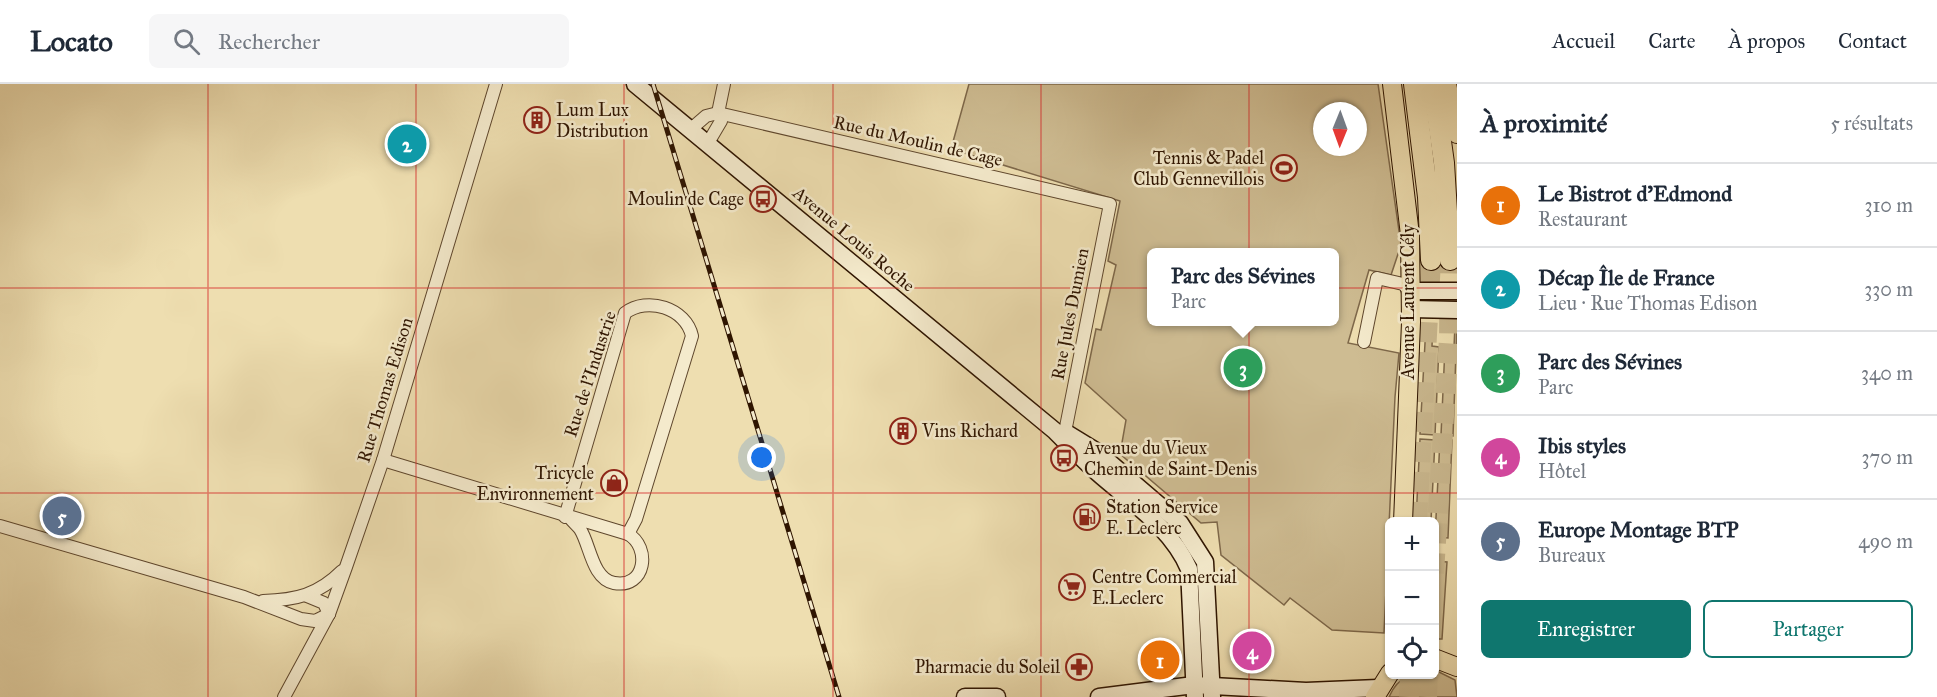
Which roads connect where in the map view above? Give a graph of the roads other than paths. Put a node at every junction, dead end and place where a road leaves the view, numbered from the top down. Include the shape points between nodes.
1 (496, 84) edge
2 (635, 84) edge
3 (724, 84) edge
4 (1392, 84) edge
5 (1414, 84) edge
6 (1433, 84) edge
7 (1447, 84) edge
8 (718, 113) junction
9 (691, 129) junction
10 (1457, 134) edge
11 (708, 143) junction
12 (1110, 204) joint
13 (1457, 291) edge
14 (1411, 300) junction
15 (1457, 310) edge
16 (1364, 342) dead end
17 (1048, 425) junction
18 (1065, 432) junction
19 (383, 460) junction
20 (567, 517) junction
21 (1402, 517) edge
22 (0, 526) edge
23 (628, 534) junction
24 (346, 567) junction
25 (307, 596) junction
26 (256, 602) junction
27 (329, 614) junction
28 (301, 619) junction
29 (313, 644) junction
30 (1439, 660) edge
31 (1457, 667) edge
32 (1385, 679) edge
33 (1194, 691) edge
34 (1377, 692) edge
35 (1212, 694) edge
36 (284, 697) edge
37 (965, 697) edge
38 (992, 697) edge
39 (997, 697) edge
40 (1099, 697) edge

1 - 19 street, Rue Thomas Edison
2 - 9 main road, Avenue Louis Roche
3 - 8 street
4 - 14 main road, Avenue Laurent Cély via 1410,235
5 - 6 highway via 1440,260 1444,163
7 - 10 main road
8 - 9 street via 706,116
8 - 11 street via 721,122
8 - 12 street, Rue du Moulin de Cage
9 - 11 main road, Avenue Louis Roche
11 - 17 main road, Avenue Louis Roche
12 - 18 street, Rue Jules Dumien
13 - 14 main road
14 - 15 main road
14 - 16 street via 1403,284 1377,278
14 - 21 main road, Avenue Laurent Cély
17 - 18 main road, Avenue Louis Roche
17 - 33 main road, Avenue Louis Roche via 1164,529 1183,555 1189,569
18 - 35 main road, Avenue Louis Roche via 1096,451 1180,523 1197,547 1205,562
19 - 20 street
19 - 24 street, Rue Thomas Edison
20 - 23 street
20 - 23 street via 580,529 600,575 613,583 628,582 639,574 643,562 638,540
20 - 23 street, Rue de l'Industrie via 625,313 650,305 669,309 684,318 692,336
22 - 26 street
24 - 25 street via 327,586
24 - 27 street, Rue Thomas Edison
25 - 26 street
25 - 27 street via 324,603
26 - 28 street
27 - 28 street via 315,621
27 - 29 street, Rue Thomas Edison
28 - 29 street
29 - 36 street, Rue Thomas Edison
30 - 31 main road
32 - 34 main road
33 - 35 main road
33 - 40 main road
34 - 35 main road
37 - 38 main road
38 - 39 main road

